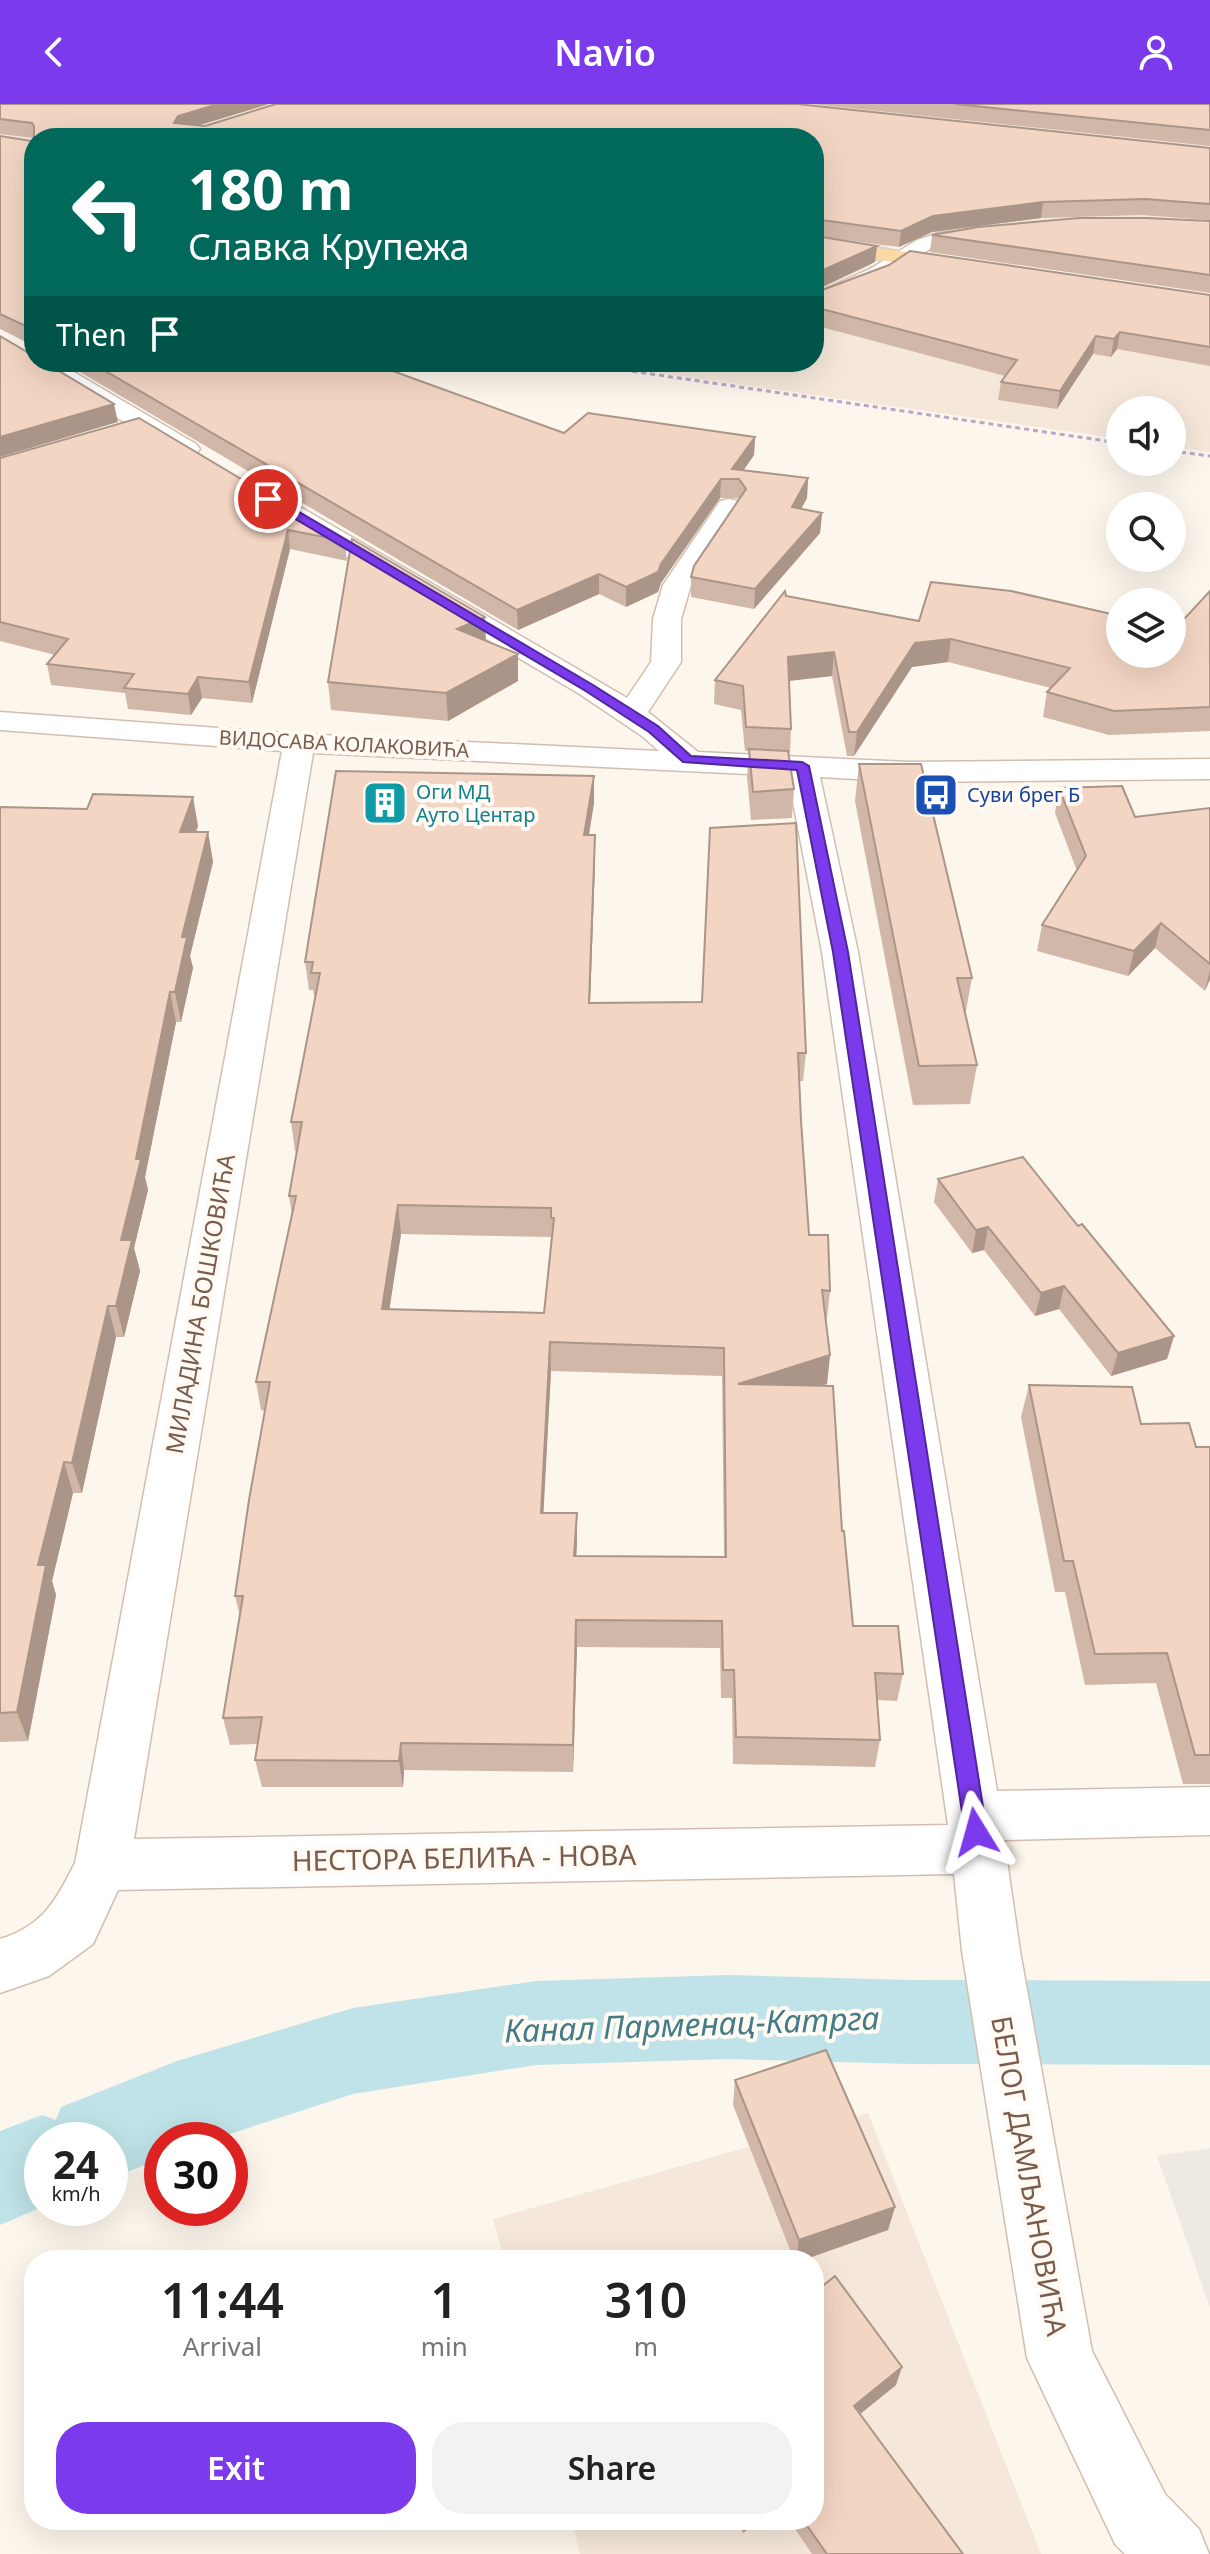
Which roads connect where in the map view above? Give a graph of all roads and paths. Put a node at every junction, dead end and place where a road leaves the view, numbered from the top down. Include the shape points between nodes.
1 (1006, 231) edge
2 (824, 245) edge
3 (901, 257) junction
4 (979, 269) edge
5 (824, 298) edge
6 (58, 372) edge
7 (146, 424) junction
8 (117, 433) edge
9 (211, 464) edge
10 (277, 504) edge
11 (729, 507) dead end
12 (631, 715) junction
13 (5, 728) edge
14 (299, 743) junction
15 (688, 760) junction
16 (802, 766) junction
17 (1210, 769) edge
18 (1210, 1811) edge
19 (976, 1832) junction
20 (102, 1865) junction
21 (0, 1966) edge
22 (1157, 2536) edge

1 - 3 street via 939,239
2 - 3 main road
3 - 4 main road
3 - 5 street via 878,274
6 - 7 street
7 - 8 street
7 - 9 street
10 - 12 street
11 - 12 street via 677,585 667,619 666,662
12 - 15 street
13 - 14 street, ВИДОСАВА КОЛАКОВИЋА
14 - 15 street, ВИДОСАВА КОЛАКОВИЋА
14 - 20 street, МИЛАДИНА БОШКОВИЋА
15 - 16 street, ВИДОСАВА КОЛАКОВИЋА
16 - 17 street, ВИДОСАВА КОЛАКОВИЋА via 973,774
16 - 19 street, БЕЛОГ ДАМЉАНОВИЋА via 843,968
18 - 19 street
19 - 20 street, НЕСТОРА БЕЛИЋА - НОВА
19 - 22 street, БЕЛОГ ДАМЉАНОВИЋА via 1060,2358
20 - 21 street via 73,1925 29,1957

